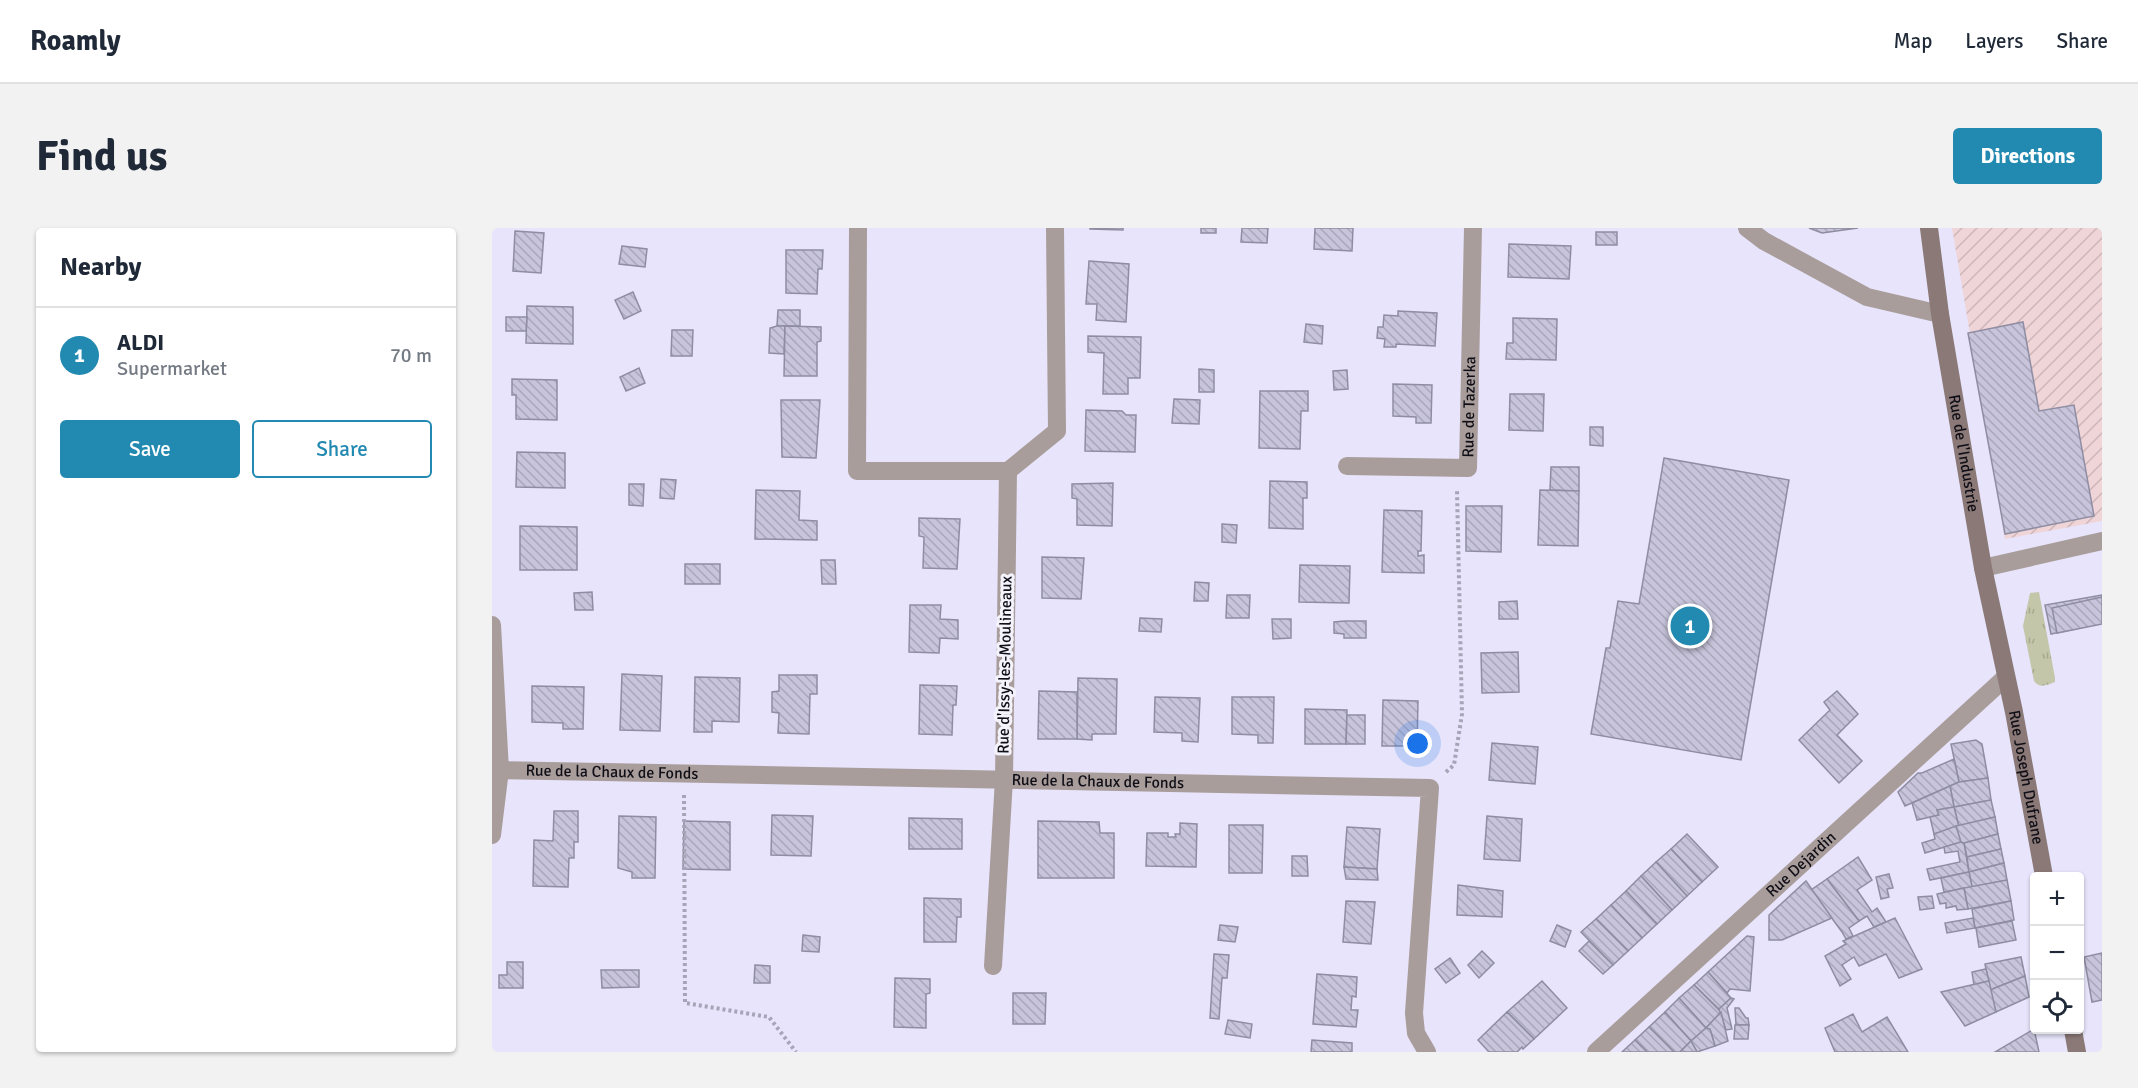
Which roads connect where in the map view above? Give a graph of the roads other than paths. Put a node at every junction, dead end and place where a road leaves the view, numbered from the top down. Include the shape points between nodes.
1 (858, 228) edge
2 (1055, 228) edge
3 (1473, 228) edge
4 (1747, 228) edge
5 (1929, 228) edge
6 (1940, 314) junction
7 (1347, 465) dead end
8 (1008, 471) junction
9 (2102, 541) edge
10 (1983, 568) junction
11 (492, 625) edge
12 (2006, 677) junction
13 (500, 771) junction
14 (1004, 779) junction
15 (492, 835) edge
16 (2043, 872) edge
17 (993, 966) dead end
18 (2074, 1034) edge
19 (1427, 1052) edge
20 (1596, 1052) edge
21 (2077, 1052) edge

1 - 8 street via 857,471
2 - 8 street via 1057,431
3 - 7 street, Rue de Tazerka via 1468,468
4 - 6 street via 1867,297
5 - 6 main road, Rue de l'Industrie
6 - 10 main road, Rue de l'Industrie
8 - 14 street, Rue d'Issy-les-Moulineaux
9 - 10 street
10 - 12 main road, Rue de l'Industrie
11 - 13 street
12 - 16 main road, Rue Joseph Dufrane
12 - 20 street, Rue Dejardin
13 - 14 street, Rue de la Chaux de Fonds
13 - 15 street
14 - 17 street, Rue d'Issy-les-Moulineaux
14 - 19 street, Rue de la Chaux de Fonds via 1430,788 1414,1013 1416,1033
18 - 21 main road

